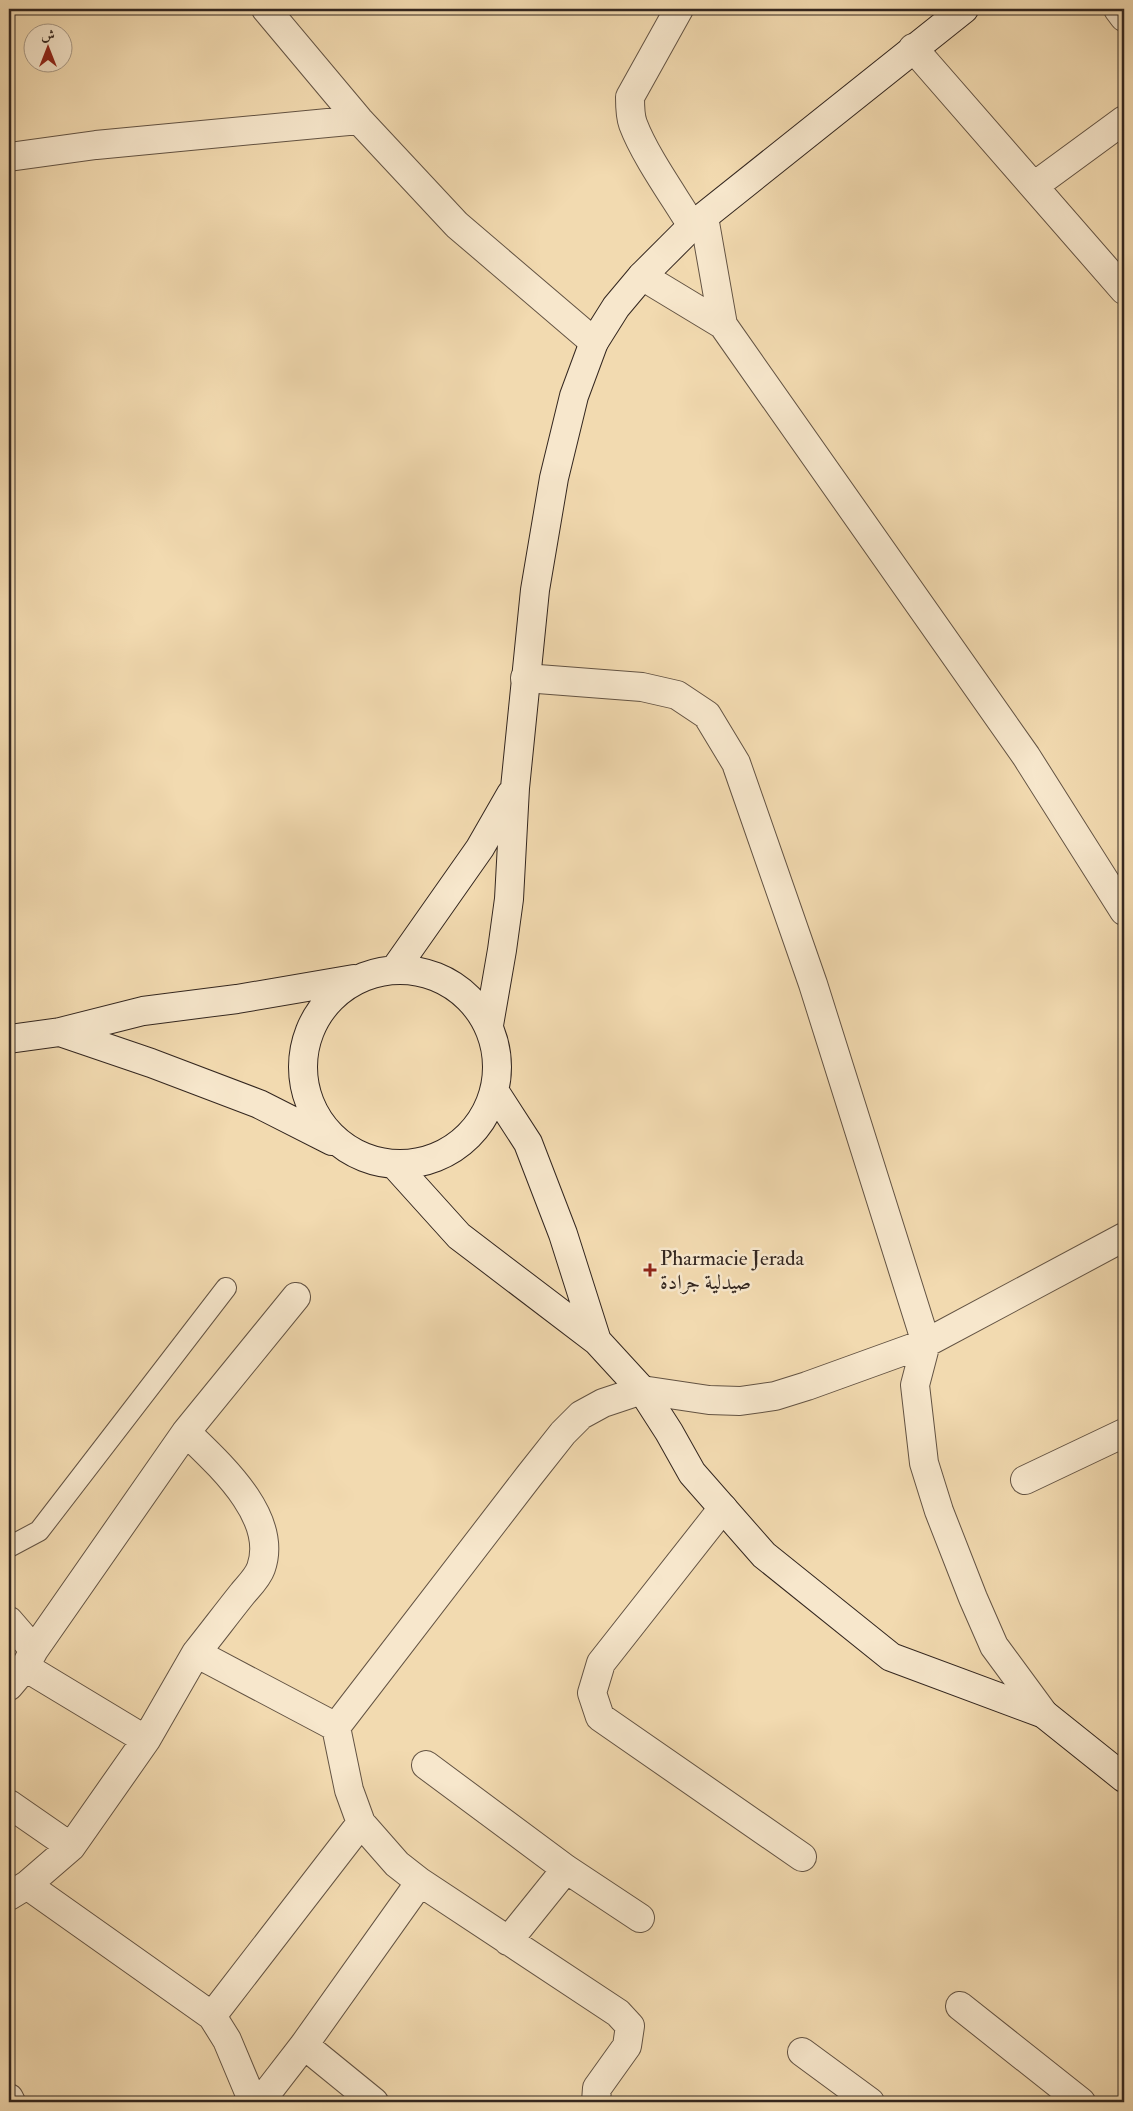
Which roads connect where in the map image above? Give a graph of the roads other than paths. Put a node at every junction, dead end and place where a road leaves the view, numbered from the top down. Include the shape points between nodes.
1 (266, 9) edge
2 (679, 9) edge
3 (964, 9) edge
4 (1118, 9) edge
5 (1124, 17) edge
6 (913, 48) junction
7 (359, 120) junction
8 (1124, 120) edge
9 (9, 157) edge
10 (1034, 186) junction
11 (698, 221) junction
12 (642, 276) junction
13 (1124, 290) edge
14 (723, 325) junction
15 (594, 342) junction
16 (525, 678) junction
17 (515, 788) junction
18 (1124, 912) edge
19 (395, 969) junction
20 (358, 979) junction
21 (488, 1025) junction
22 (60, 1032) junction
23 (9, 1039) edge
24 (495, 1092) junction
25 (347, 1149) junction
26 (394, 1164) junction
27 (1124, 1238) edge
28 (226, 1288) dead end
29 (296, 1297) dead end
30 (598, 1340) junction
31 (926, 1343) junction
32 (642, 1390) junction
33 (186, 1432) junction
34 (1124, 1433) edge
35 (1024, 1480) dead end
36 (723, 1508) junction
37 (9, 1547) edge
38 (9, 1621) edge
39 (196, 1654) junction
40 (23, 1668) edge
41 (1044, 1714) junction
42 (336, 1727) junction
43 (146, 1740) junction
44 (426, 1765) dead end
45 (1124, 1778) edge
46 (9, 1804) edge
47 (361, 1823) junction
48 (71, 1847) junction
49 (802, 1857) dead end
50 (566, 1869) junction
51 (420, 1882) junction
52 (18, 1890) edge
53 (640, 1918) dead end
54 (508, 1941) junction
55 (960, 2006) dead end
56 (212, 2016) junction
57 (304, 2044) junction
58 (802, 2052) dead end
59 (9, 2098) edge
60 (11, 2102) edge
61 (253, 2102) edge
62 (260, 2102) edge
63 (374, 2102) edge
64 (596, 2102) edge
65 (870, 2102) edge
66 (1081, 2102) edge

1 - 7 street
2 - 11 street via 630,97 630,107 632,122 641,141
3 - 6 street
4 - 5 street
6 - 10 street
6 - 11 street
7 - 9 street via 96,145
7 - 15 street via 458,225
8 - 10 street
10 - 13 street
11 - 12 street
11 - 14 street
12 - 14 street
12 - 15 street via 616,307
14 - 18 street via 1026,756
15 - 16 street via 574,396 554,478 535,590
16 - 17 street
16 - 31 street via 642,687 677,695 707,715 717,731 736,764 813,984
17 - 19 street via 480,848
17 - 21 street via 509,899
19 - 20 street
19 - 21 street via 424,972 451,983 473,1001
20 - 22 street via 143,1011
20 - 25 street via 333,995 315,1018 304,1046 302,1075 309,1104 325,1130
21 - 24 street via 498,1057
22 - 23 street
22 - 25 street via 258,1104
24 - 26 street via 481,1122 458,1146 427,1160
24 - 30 street via 528,1143 563,1234
25 - 26 street via 370,1159
26 - 30 street via 459,1236
27 - 31 street
28 - 37 lane via 39,1531
29 - 33 street
30 - 32 street
31 - 32 street via 775,1396 740,1401 709,1400
31 - 41 street via 915,1385 924,1463 994,1646
32 - 36 street via 692,1473
32 - 42 street via 581,1415 563,1433
33 - 39 street via 226,1471 246,1499 259,1522 266,1548 261,1570
33 - 40 street
34 - 35 street
36 - 41 street via 764,1555 891,1657
36 - 49 street via 602,1663 592,1693 600,1718
38 - 40 street
39 - 42 street
39 - 43 street
40 - 43 street
41 - 45 street
42 - 47 street
43 - 48 street
44 - 50 street
46 - 48 street
47 - 51 street via 397,1864
47 - 56 street
48 - 52 street
50 - 53 street
50 - 54 street
51 - 54 street
51 - 57 street
52 - 56 street
54 - 64 street via 618,2012 630,2026 627,2046 596,2088
55 - 66 street
56 - 61 street via 227,2040
57 - 62 street
57 - 63 street
58 - 65 street
59 - 60 street

